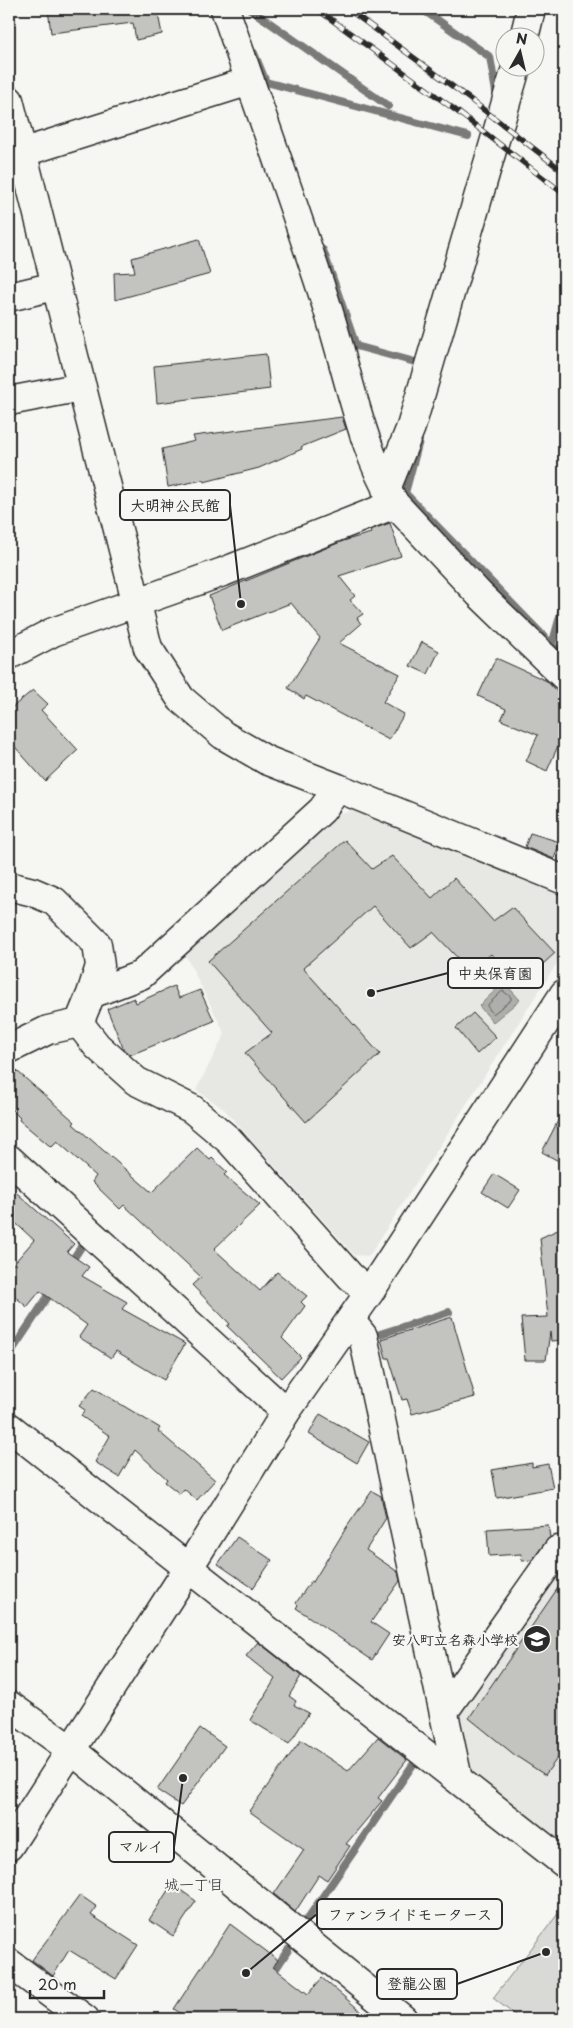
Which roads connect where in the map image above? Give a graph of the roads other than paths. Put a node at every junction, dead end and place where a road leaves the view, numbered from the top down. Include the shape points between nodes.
1 (225, 9) edge
2 (531, 9) edge
3 (526, 28) edge
4 (513, 78) edge
5 (250, 81) junction
6 (9, 100) edge
7 (21, 152) junction
8 (55, 286) junction
9 (9, 297) edge
10 (82, 387) junction
11 (9, 401) edge
12 (390, 496) junction
13 (136, 602) junction
14 (9, 655) edge
15 (564, 676) edge
16 (338, 788) junction
17 (564, 880) edge
18 (9, 886) edge
19 (91, 994) junction
20 (564, 994) edge
21 (79, 1023) junction
22 (9, 1049) edge
23 (9, 1159) edge
24 (369, 1293) junction
25 (350, 1320) junction
26 (286, 1412) junction
27 (9, 1427) edge
28 (558, 1550) dead end
29 (190, 1567) junction
30 (9, 1705) edge
31 (445, 1710) junction
32 (70, 1749) junction
33 (458, 1779) junction
34 (9, 1846) edge
35 (564, 1863) edge
36 (9, 1963) edge
37 (85, 2019) edge
38 (403, 2019) edge

1 - 5 street
2 - 3 street
4 - 12 street
5 - 7 street
5 - 12 street via 328,311 367,441
6 - 7 street
7 - 8 street
8 - 9 street
8 - 10 street
10 - 11 street
10 - 13 street
12 - 13 street via 224,572
12 - 15 street via 479,594
13 - 14 street via 53,632
13 - 16 street via 148,648 181,699 223,735 266,760
16 - 17 street
16 - 19 street via 322,810 141,975
18 - 19 street via 54,901 97,944 100,966
19 - 21 street
20 - 24 street
21 - 22 street via 48,1030
21 - 24 street via 97,1046 136,1081 192,1109 230,1141 350,1276
23 - 26 street
24 - 25 street
25 - 26 street
25 - 31 street via 364,1336
26 - 29 street
27 - 29 street
28 - 31 street
29 - 32 street
29 - 33 street
30 - 32 street
31 - 33 street
32 - 34 street
32 - 38 street
33 - 35 street
36 - 37 street

